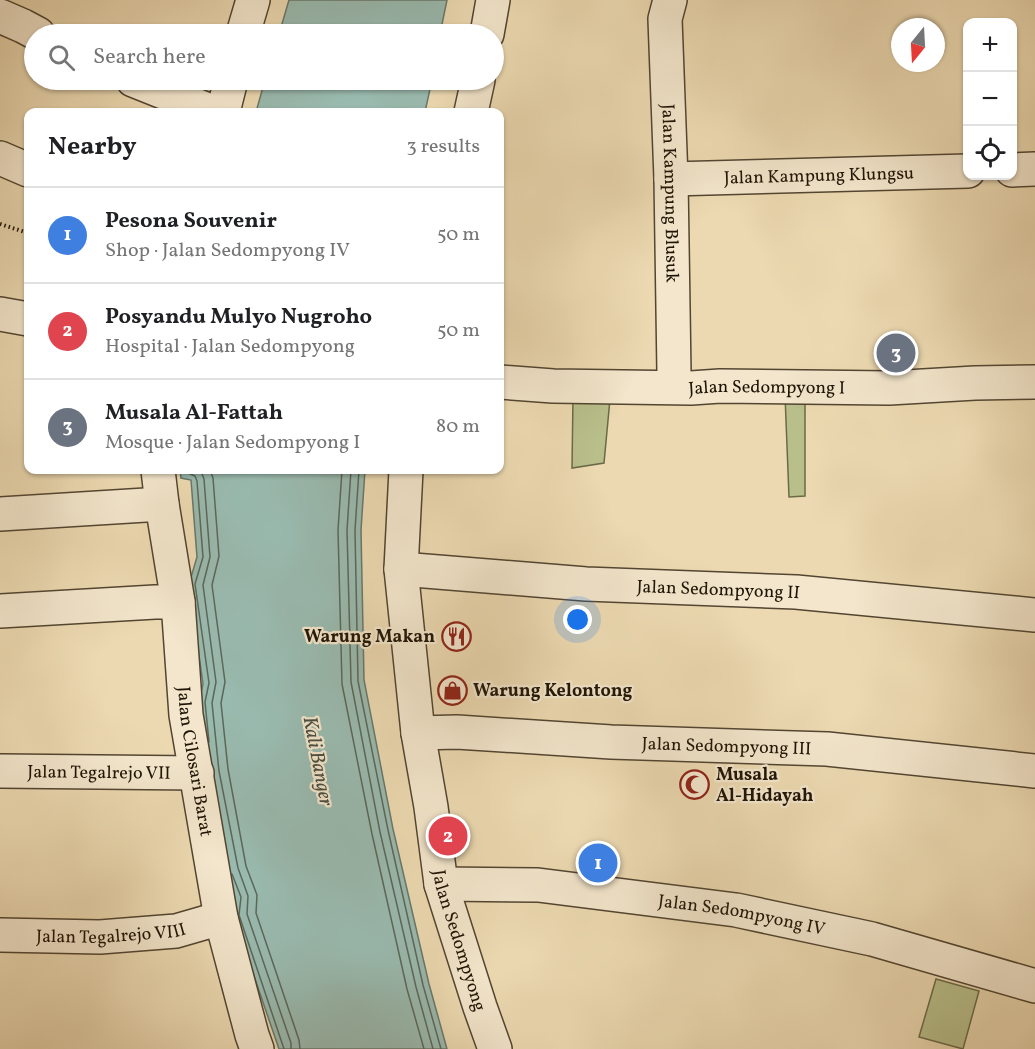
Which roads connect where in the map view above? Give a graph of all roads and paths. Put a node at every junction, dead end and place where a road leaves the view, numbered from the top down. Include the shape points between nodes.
1 (253, 0) edge
2 (492, 0) edge
3 (670, 0) edge
4 (0, 16) edge
5 (246, 24) edge
6 (488, 24) edge
7 (24, 27) edge
8 (159, 90) edge
9 (228, 90) edge
10 (476, 90) edge
11 (203, 108) edge
12 (224, 108) edge
13 (472, 108) edge
14 (0, 158) edge
15 (24, 168) edge
16 (1035, 169) edge
17 (1017, 170) edge
18 (963, 171) edge
19 (671, 179) junction
20 (0, 224) edge
21 (24, 231) edge
22 (0, 314) edge
23 (24, 319) edge
24 (504, 382) edge
25 (1035, 382) edge
26 (673, 387) junction
27 (158, 474) edge
28 (406, 474) edge
29 (162, 504) junction
30 (0, 514) edge
31 (402, 569) junction
32 (178, 602) junction
33 (0, 611) edge
34 (1035, 615) edge
35 (418, 733) junction
36 (0, 771) edge
37 (1035, 771) edge
38 (196, 773) junction
39 (441, 885) junction
40 (221, 918) junction
41 (0, 935) edge
42 (1035, 986) edge
43 (257, 1049) edge
44 (495, 1049) edge

1 - 5 street
2 - 6 street
3 - 19 street, Jalan Kampung Blusuk via 665,19
4 - 7 street
8 - 11 street
9 - 12 street
10 - 13 street
14 - 15 street
16 - 17 street
18 - 19 street, Jalan Kampung Klungsu
19 - 26 street, Jalan Kampung Blusuk
20 - 21 path
22 - 23 street
24 - 26 street, Jalan Sedompyong I
25 - 26 street, Jalan Sedompyong I via 889,388
27 - 29 street, Jalan Cilosari Barat
28 - 31 street, Jalan Sedompyong
29 - 30 street
29 - 32 street, Jalan Cilosari Barat
31 - 34 street, Jalan Sedompyong II via 586,584 796,591
31 - 35 street, Jalan Sedompyong
32 - 33 street
32 - 38 street, Jalan Cilosari Barat via 186,715
35 - 37 street, Jalan Sedompyong III via 827,749
35 - 39 street, Jalan Sedompyong
36 - 38 street, Jalan Tegalrejo VII
38 - 40 street, Jalan Cilosari Barat
39 - 42 street, Jalan Sedompyong IV via 538,885 736,910 872,939
39 - 44 street, Jalan Sedompyong
40 - 41 street, Jalan Tegalrejo VIII via 176,931 100,937
40 - 43 street, Jalan Cilosari Barat

